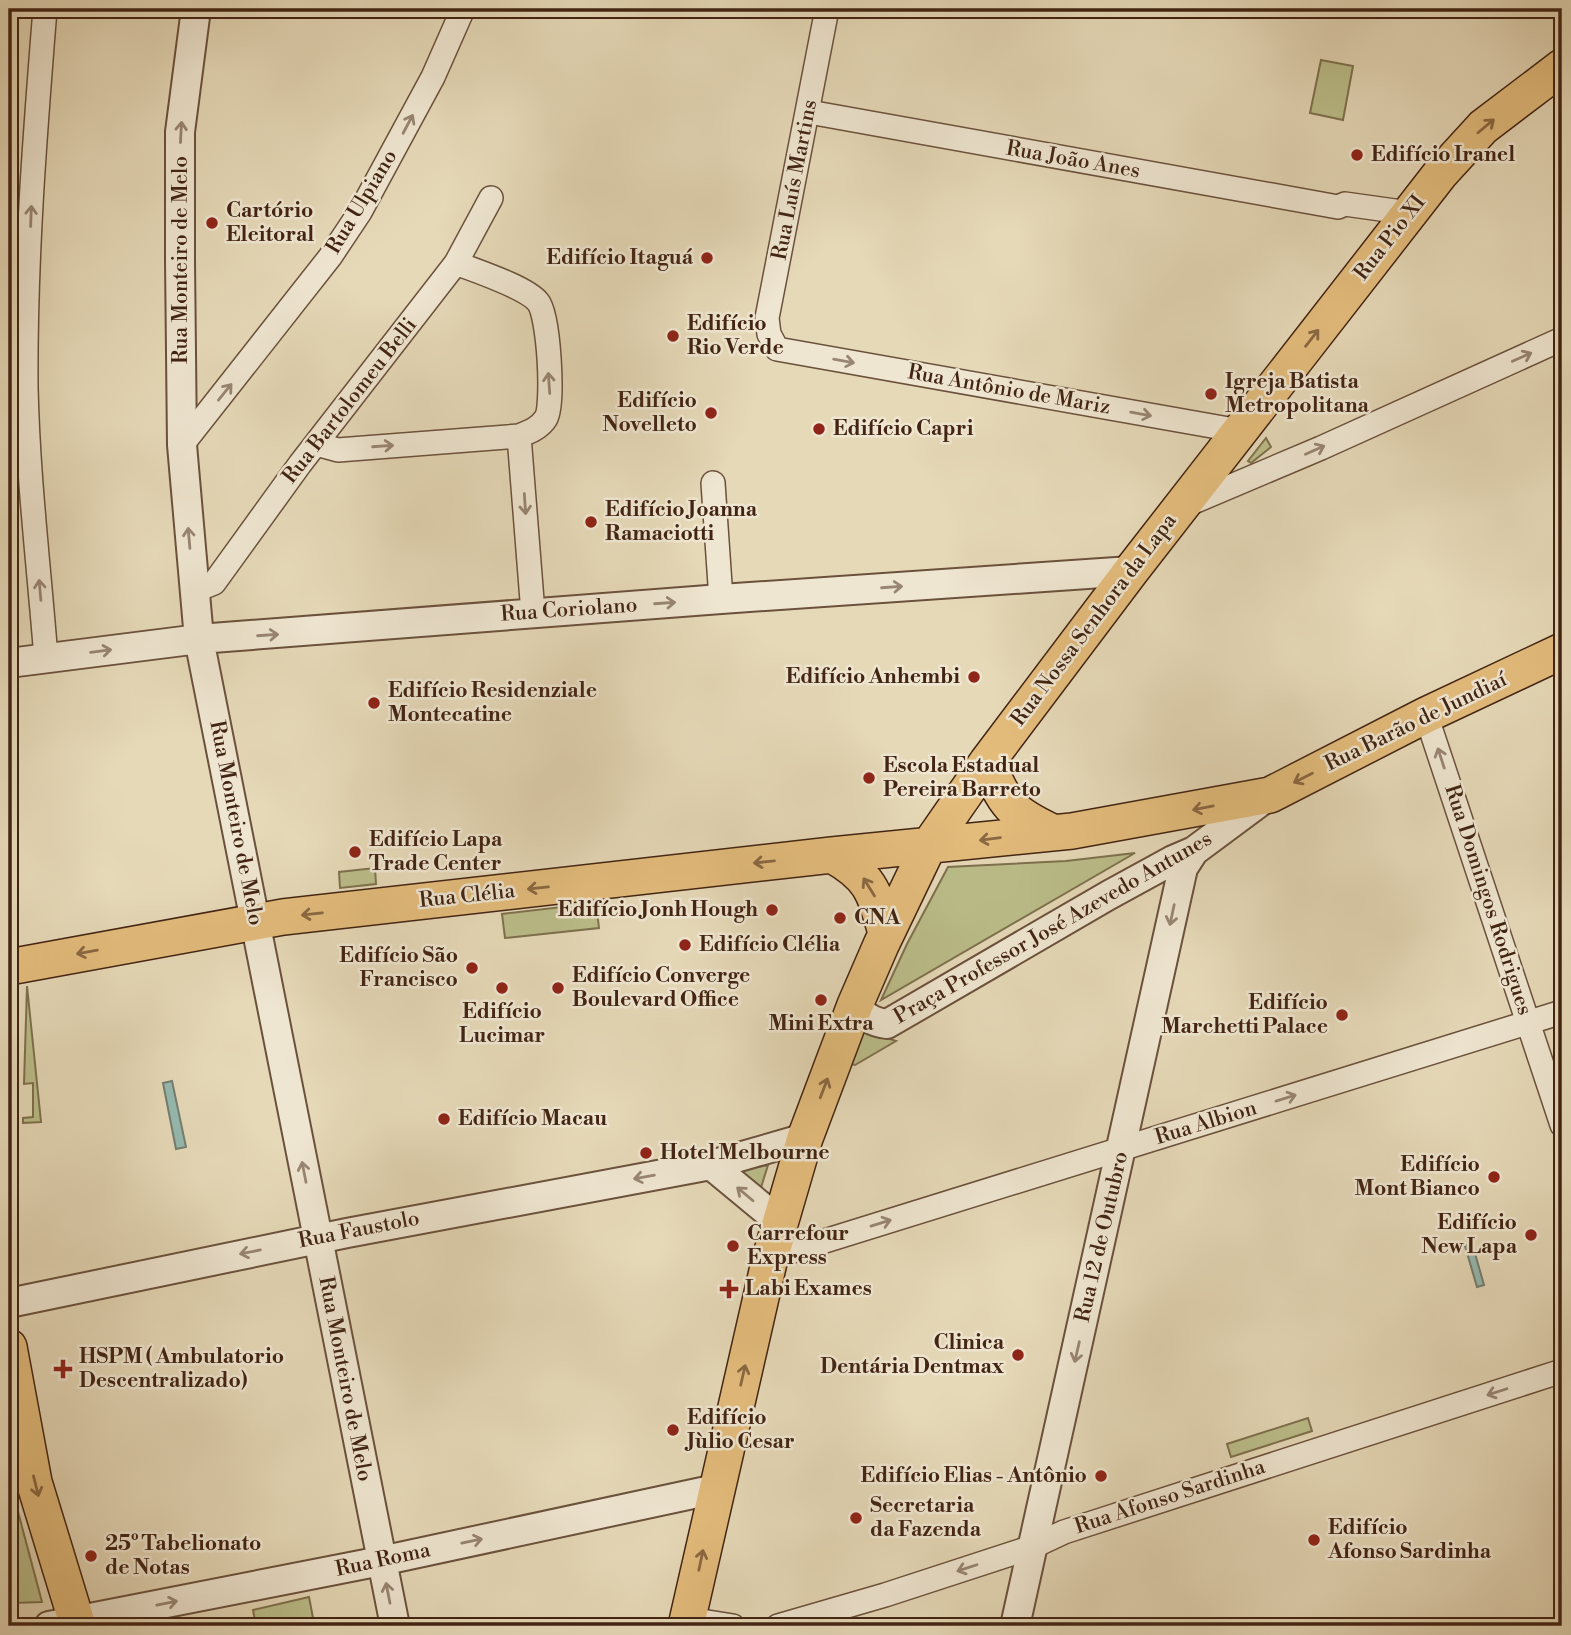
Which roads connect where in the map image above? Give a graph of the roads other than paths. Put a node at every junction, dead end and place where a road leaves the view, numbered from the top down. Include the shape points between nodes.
1 (45, 9) edge
2 (195, 9) edge
3 (463, 9) edge
4 (827, 9) edge
5 (1562, 67) edge
6 (809, 112) junction
7 (491, 198) dead end
8 (1404, 220) junction
9 (456, 263) junction
10 (1562, 338) edge
11 (777, 349) joint
12 (1240, 431) junction
13 (519, 436) junction
14 (316, 444) junction
15 (182, 445) junction
16 (713, 482) dead end
17 (1179, 508) junction
18 (1131, 571) junction
19 (194, 591) junction
20 (721, 598) junction
21 (533, 613) junction
22 (200, 639) junction
23 (1562, 651) edge
24 (46, 658) junction
25 (9, 663) edge
26 (1426, 715) junction
27 (987, 762) junction
28 (1270, 795) junction
29 (1052, 832) junction
30 (928, 847) junction
31 (1194, 851) junction
32 (832, 855) junction
33 (256, 921) junction
34 (886, 933) junction
35 (9, 967) edge
36 (855, 1005) junction
37 (1562, 1012) edge
38 (1529, 1022) junction
39 (1562, 1125) edge
40 (805, 1138) junction
41 (1122, 1150) junction
42 (711, 1165) junction
43 (780, 1222) junction
44 (317, 1239) junction
45 (769, 1258) junction
46 (9, 1303) edge
47 (9, 1347) edge
48 (1562, 1371) edge
49 (716, 1489) junction
50 (1032, 1547) junction
51 (382, 1561) junction
52 (687, 1623) edge
53 (67, 1624) edge
54 (395, 1626) edge
55 (733, 1626) edge
56 (778, 1626) edge
57 (1015, 1626) edge

24 -> 1 street via 26,387 35,131
15 -> 2 street, Rua Monteiro de Melo via 180,132
15 -> 3 street, Rua Ulpiano via 360,212 433,77
4 - 6 street, Rua Luís Martins
8 -> 5 main road, Rua Pio XI via 1483,127
6 - 8 street, Rua João Anes via 1338,207 1343,213
6 - 11 street, Rua Luís Martins via 767,318
7 - 9 street, Rua Bartolomeu Belli
12 -> 8 main road, Rua Pio XI
13 -> 9 street via 539,426 549,410 541,306 528,294
9 - 14 street, Rua Bartolomeu Belli
17 -> 10 street
11 -> 12 street, Rua Antônio de Mariz
12 - 17 main road, Rua Nossa Senhora da Lapa
14 -> 13 street via 338,450
13 -> 21 street
14 - 19 street, Rua Bartolomeu Belli via 214,583
19 -> 15 street, Rua Monteiro de Melo
16 - 20 street
17 - 18 main road, Rua Nossa Senhora da Lapa
20 -> 18 street, Rua Coriolano
18 - 27 main road, Rua Nossa Senhora da Lapa
19 - 22 street, Rua Monteiro de Melo
21 -> 20 street, Rua Coriolano
22 -> 21 street, Rua Coriolano
24 -> 22 street, Rua Coriolano
22 - 33 street, Rua Monteiro de Melo
23 - 26 main road, Rua Barão de Jundiaí
24 - 25 street, Rua Coriolano
26 -> 28 main road, Rua Barão de Jundiaí
38 -> 26 street, Rua Domingos Rodrigues
27 - 29 main road via 1014,811
27 - 30 main road, Rua Nossa Senhora da Lapa
28 -> 29 main road, Praça Professor José Azevedo Antunes
28 - 31 street, Praça Professor José Azevedo Antunes
29 -> 30 main road, Praça Professor José Azevedo Antunes
30 - 32 main road, Rua Clélia
30 - 34 main road
31 - 36 street, Praça Professor José Azevedo Antunes via 887,1024 874,1022
31 -> 41 street, Rua 12 de Outubro via 1183,868
32 -> 33 main road, Rua Clélia
34 -> 32 main road via 867,881
33 -> 35 main road, Rua Clélia
44 -> 33 street, Rua Monteiro de Melo
34 - 36 main road
40 -> 36 main road
37 - 38 street, Rua Albion
38 - 39 street, Rua Domingos Rodrigues
41 -> 38 street, Rua Albion
40 - 42 street, Rua Faustolo
40 - 43 main road
45 -> 41 street, Rua Albion
41 -> 50 street, Rua 12 de Outubro
43 -> 42 street
42 -> 44 street, Rua Faustolo
43 - 45 main road
44 -> 46 street, Rua Faustolo
44 - 51 street, Rua Monteiro de Melo
49 -> 45 main road
47 -> 53 main road
48 -> 50 street, Rua Afonso Sardinha via 1064,1532
51 -> 49 street, Rua Roma
52 -> 49 main road
50 -> 56 street, Rua Afonso Sardinha
50 - 57 street, Rua 12 de Outubro
53 -> 51 street, Rua Roma
54 -> 51 street, Rua Monteiro de Melo
52 - 55 street

